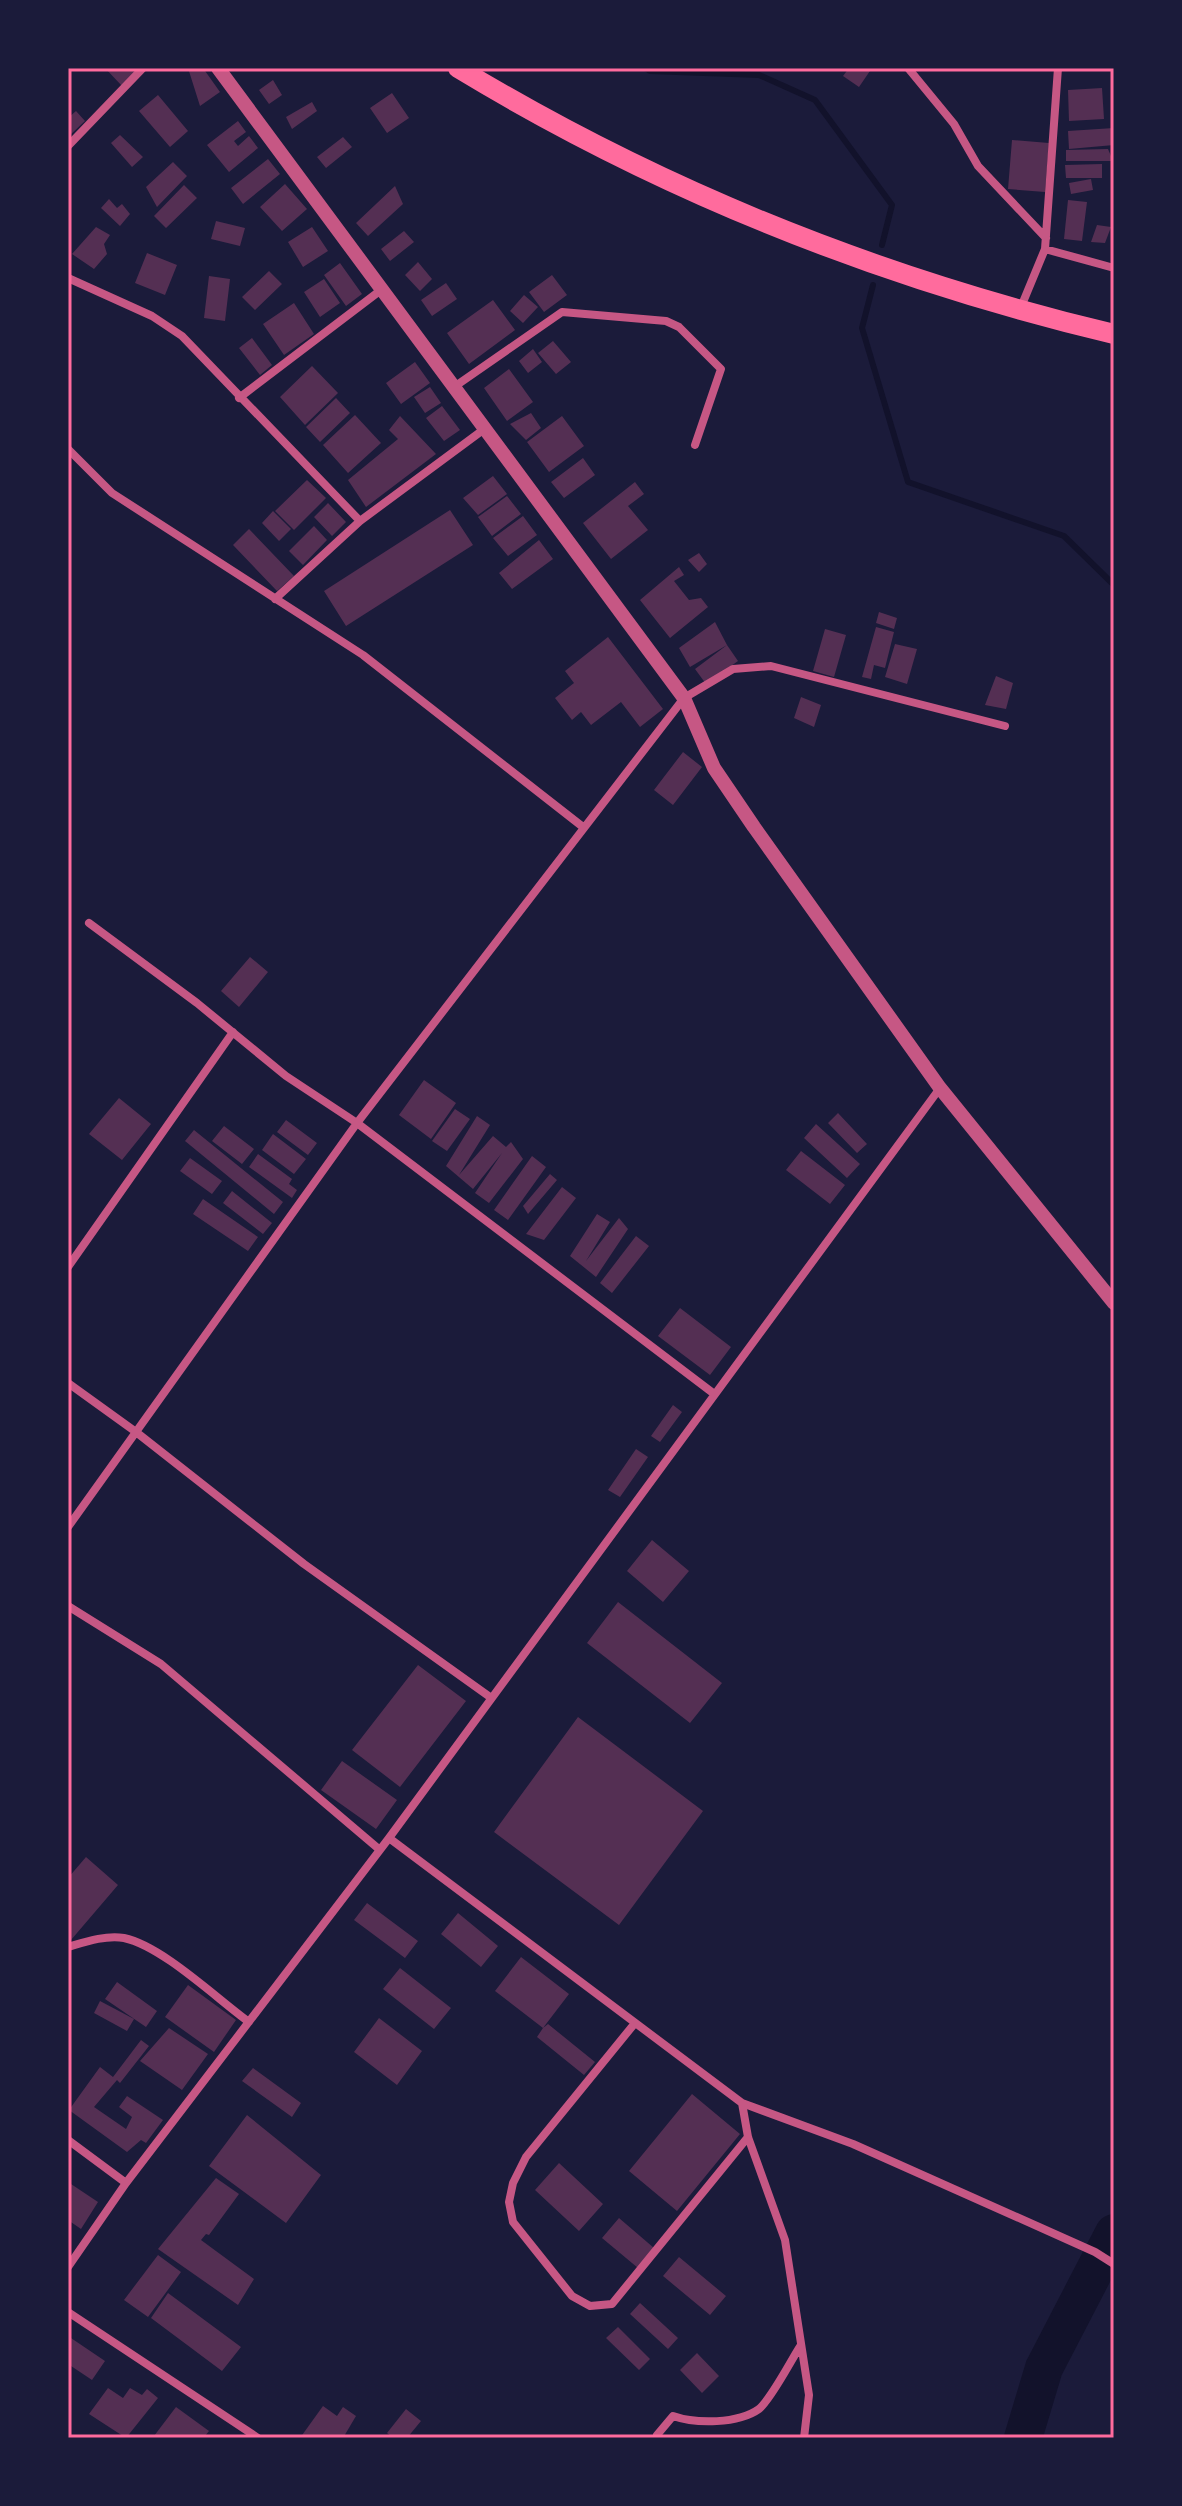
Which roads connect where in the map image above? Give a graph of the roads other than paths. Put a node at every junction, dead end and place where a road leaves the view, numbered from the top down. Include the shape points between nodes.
1 (143, 68) edge
2 (218, 68) edge
3 (458, 68) edge
4 (908, 68) edge
5 (1058, 68) edge
6 (68, 146) edge
7 (1046, 238) junction
8 (1045, 249) junction
9 (1114, 268) edge
10 (68, 278) edge
11 (381, 290) junction
12 (1019, 311) junction
13 (1114, 334) edge
14 (454, 387) junction
15 (239, 398) junction
16 (483, 430) junction
17 (695, 445) dead end
18 (68, 449) edge
19 (360, 521) junction
20 (275, 599) junction
21 (684, 698) junction
22 (1005, 726) dead end
23 (583, 827) junction
24 (89, 923) dead end
25 (233, 1032) junction
26 (940, 1088) junction
27 (357, 1123) junction
28 (68, 1267) edge
29 (1114, 1303) edge
30 (68, 1383) edge
31 (713, 1393) junction
32 (136, 1432) junction
33 (68, 1527) edge
34 (68, 1606) edge
35 (490, 1697) junction
36 (389, 1838) junction
37 (380, 1850) junction
38 (68, 1947) edge
39 (249, 2022) junction
40 (635, 2023) junction
41 (742, 2103) junction
42 (748, 2137) junction
43 (68, 2140) edge
44 (126, 2183) junction
45 (1114, 2264) edge
46 (68, 2267) edge
47 (68, 2312) edge
48 (801, 2344) junction
49 (657, 2435) dead end
50 (258, 2438) edge
51 (804, 2438) edge

1 - 6 street
2 - 11 street
3 - 12 highway via 531,112 684,188 829,248
4 - 7 street via 954,124 978,166
5 - 7 street
7 - 8 street
8 - 9 street
8 - 12 street
10 - 15 street via 152,316 182,336
11 - 14 street
11 - 15 street
12 - 13 highway
14 - 16 street
14 - 17 street via 562,312 666,321 679,327 721,369
15 - 19 street
16 - 19 street
16 - 21 street
18 - 20 street via 112,493
19 - 20 street
20 - 23 street via 363,655
21 - 22 street via 733,669 771,666
21 - 23 street
21 - 26 street via 714,768
23 - 27 street
24 - 25 street
25 - 27 street via 286,1076
25 - 28 street
26 - 29 street
26 - 31 street
27 - 31 street
27 - 32 street
30 - 32 street
31 - 35 street
32 - 33 street
32 - 35 street via 304,1564
34 - 37 street via 161,1664
35 - 36 street
36 - 37 street
36 - 40 street
37 - 39 street
38 - 39 street via 124,1938 155,1952
39 - 44 street
40 - 41 street
40 - 42 street via 526,2157 513,2183 513,2222 572,2296 590,2306 612,2304
41 - 42 street
41 - 45 street via 853,2144
42 - 48 street via 785,2240
43 - 44 street
44 - 46 street
47 - 50 street
48 - 49 street via 759,2409 722,2421 690,2422 673,2416
48 - 51 street via 809,2395

